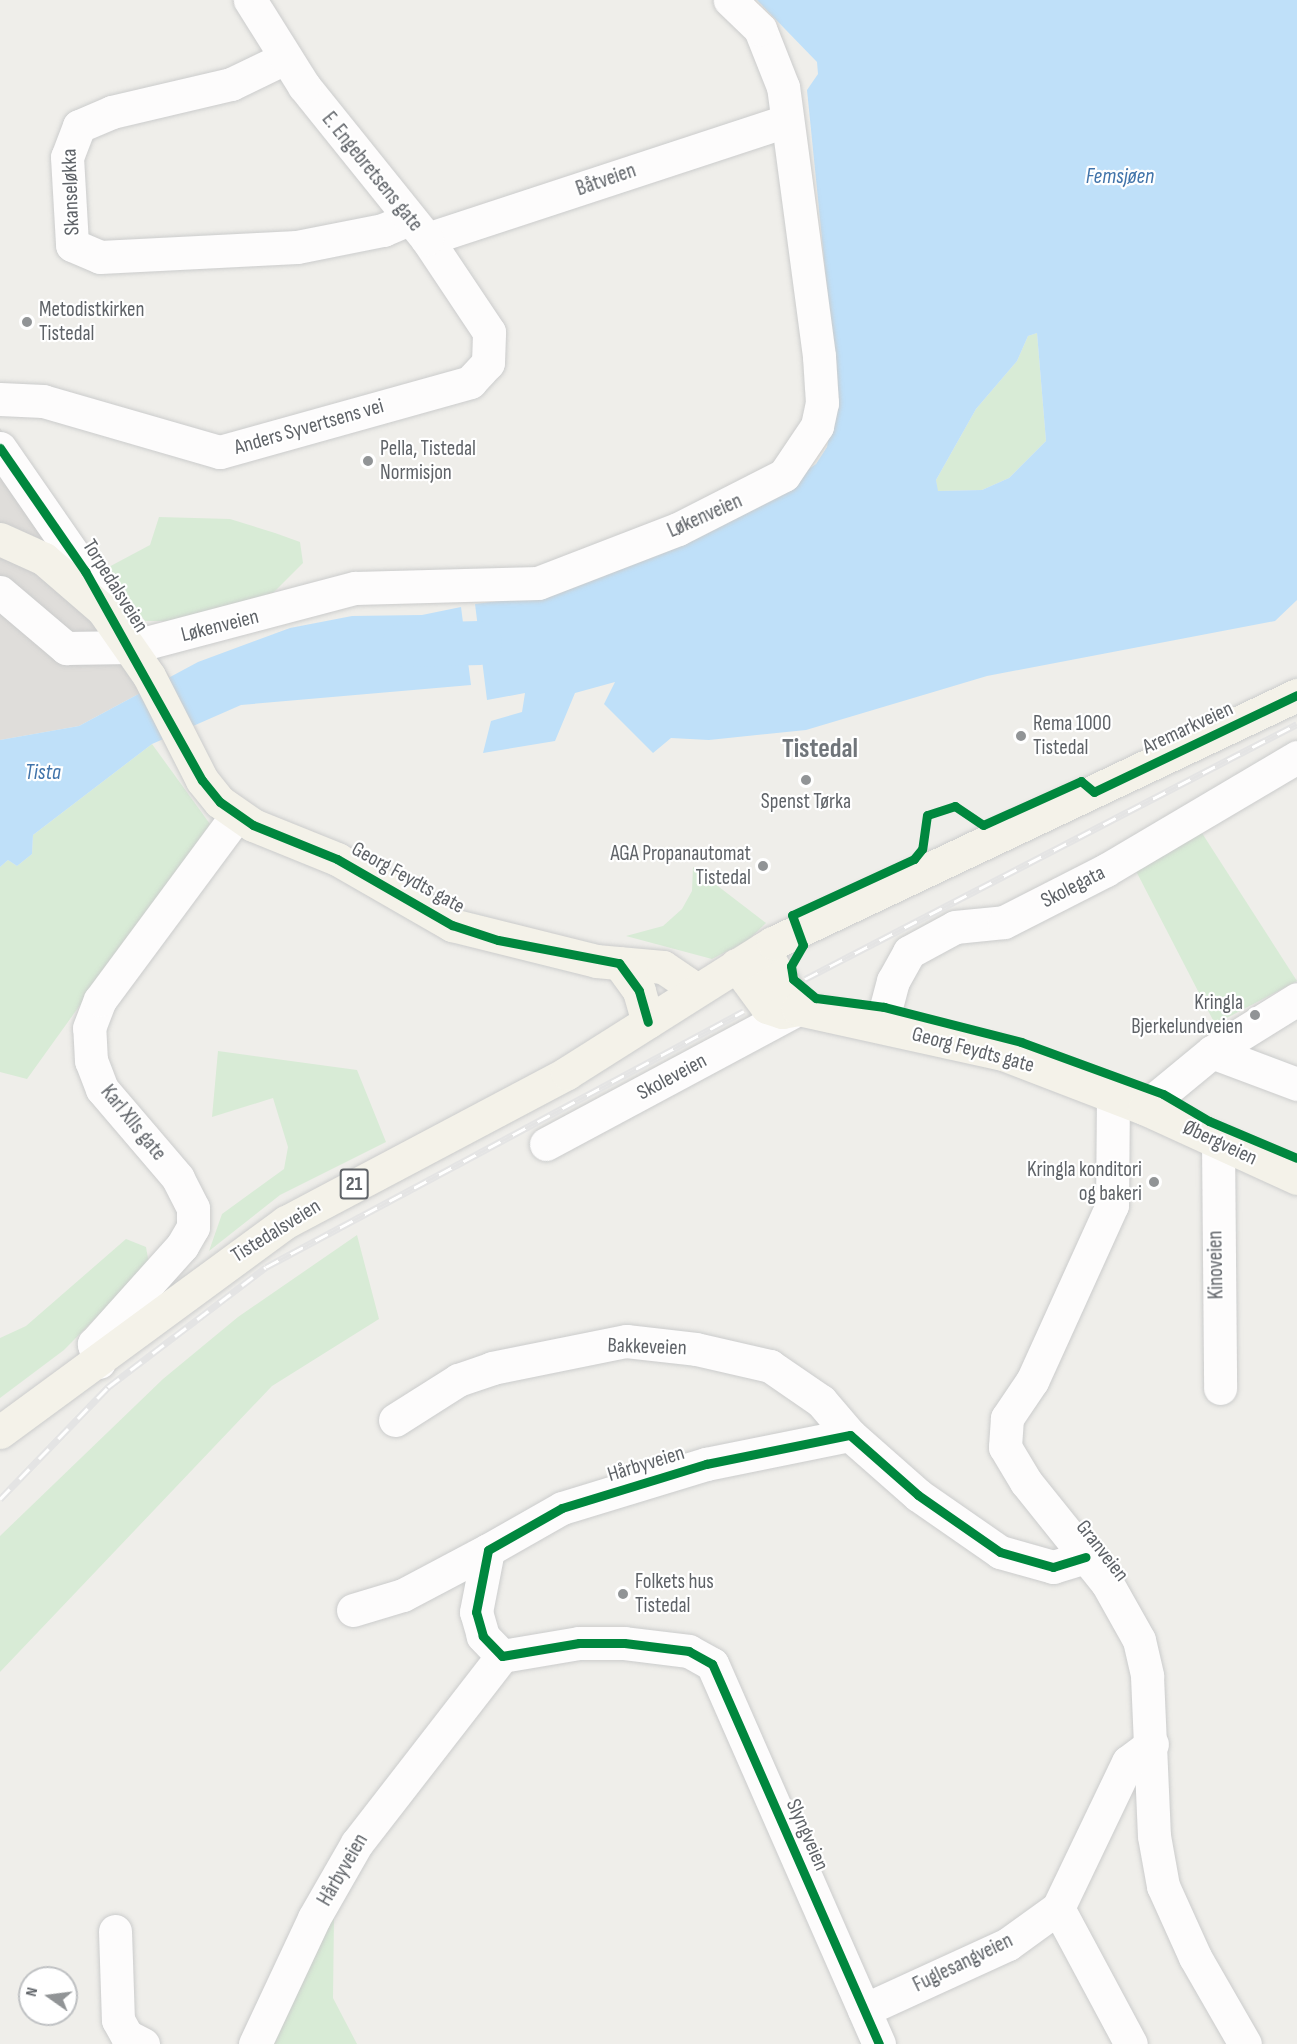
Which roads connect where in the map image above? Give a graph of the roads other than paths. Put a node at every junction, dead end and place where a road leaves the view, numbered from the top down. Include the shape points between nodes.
1 (250, 0) edge
2 (730, 0) edge
3 (285, 58) junction
4 (785, 121) junction
5 (418, 229) junction
6 (491, 345) joint
7 (0, 399) edge
8 (0, 448) edge
9 (0, 539) edge
10 (0, 592) edge
11 (103, 610) junction
12 (131, 646) junction
13 (1297, 695) edge
14 (187, 751) joint
15 (1297, 757) edge
16 (237, 815) junction
17 (763, 948) junction
18 (619, 963) junction
19 (736, 965) junction
20 (696, 989) junction
21 (1297, 999) edge
22 (798, 1009) junction
23 (648, 1022) junction
24 (881, 1026) junction
25 (1212, 1052) junction
26 (1297, 1084) edge
27 (1113, 1095) junction
28 (1144, 1108) junction
29 (1218, 1141) junction
30 (546, 1144) dead end
31 (1297, 1178) edge
32 (99, 1362) junction
33 (1220, 1388) dead end
34 (395, 1420) dead end
35 (0, 1432) edge
36 (850, 1435) junction
37 (488, 1550) junction
38 (1085, 1557) junction
39 (353, 1611) dead end
40 (502, 1656) junction
41 (1152, 1744) junction
42 (1058, 1908) junction
43 (115, 1930) dead end
44 (864, 2010) junction
45 (143, 2044) edge
46 (255, 2044) edge
47 (879, 2044) edge
48 (1131, 2044) edge
49 (1245, 2044) edge

1 - 3 street, E. Engebretsens gate
2 - 4 street, Løkenveien via 752,17 768,43 783,87
3 - 5 street, E. Engebretsens gate
3 - 5 street, Skanseløkka via 231,84 112,112 79,126 67,157 72,245 100,257 297,247 383,231
4 - 5 street, Båtveien
4 - 12 street, Løkenveien via 822,403 803,452 784,475 678,529 538,583 355,588
5 - 6 street, E. Engebretsens gate via 489,332
6 - 7 street, Anders Syvertsens vei via 489,363 470,382 238,451 199,449 43,401
8 - 11 street, Torpedalsveien via 85,571
9 - 11 main road via 44,559
10 - 12 street, Løkenveien via 66,648
11 - 12 main road, Torpedalsveien
12 - 14 main road, Torpedalsveien
13 - 17 main road, Aremarkveien / 21
14 - 16 main road, Georg Feydts gate via 202,780
15 - 24 street, Skolegata via 1106,870 1004,922 955,927 909,952 893,981
16 - 18 main road, Georg Feydts gate via 364,873 452,925 498,940
16 - 32 street, Karl XIIs gate via 100,1000 89,1028 91,1061 102,1089 178,1178 193,1218 193,1227 170,1261 94,1344
17 - 19 main road, 21
17 - 22 main road
18 - 20 main road, Georg Feydts gate via 663,968
18 - 23 main road via 639,991
19 - 20 main road, 21
19 - 22 main road, Georg Feydts gate via 767,1007 782,1012
20 - 23 main road, Tistedalsveien / 21
21 - 25 street
22 - 24 main road, Georg Feydts gate
22 - 30 street, Skoleveien
23 - 32 main road, Tistedalsveien / 21 via 567,1073 286,1222
24 - 27 main road, Georg Feydts gate via 1003,1054
25 - 26 street
25 - 28 street
27 - 28 main road, Georg Feydts gate
27 - 38 street, Granveien via 1112,1205 1032,1381 1007,1418 1004,1437 1012,1462
28 - 29 main road, Øbergveien
29 - 31 main road, Øbergveien
29 - 33 street, Kinoveien
32 - 35 main road, Tistedalsveien / 21
34 - 36 street, Bakkeveien via 458,1380 492,1368 626,1341 696,1349 770,1366 821,1401
36 - 37 street, Hårbyveien via 706,1464 562,1508
36 - 38 street via 918,1494 1007,1555 1053,1567
37 - 39 street, Hårbyveien via 403,1595
37 - 40 street via 476,1611 483,1636
38 - 41 street, Granveien via 1139,1640
40 - 44 street, Slyngveien via 602,1642 689,1651 712,1664
40 - 46 street, Hårbyveien via 357,1843 314,1918
41 - 42 street, Fuglesangveien via 1128,1762
41 - 49 street, Granveien via 1154,1836 1166,1896
42 - 44 street, Fuglesangveien via 1008,1944
42 - 48 street
43 - 45 street via 118,2020 128,2036
44 - 47 street, Slyngveien

